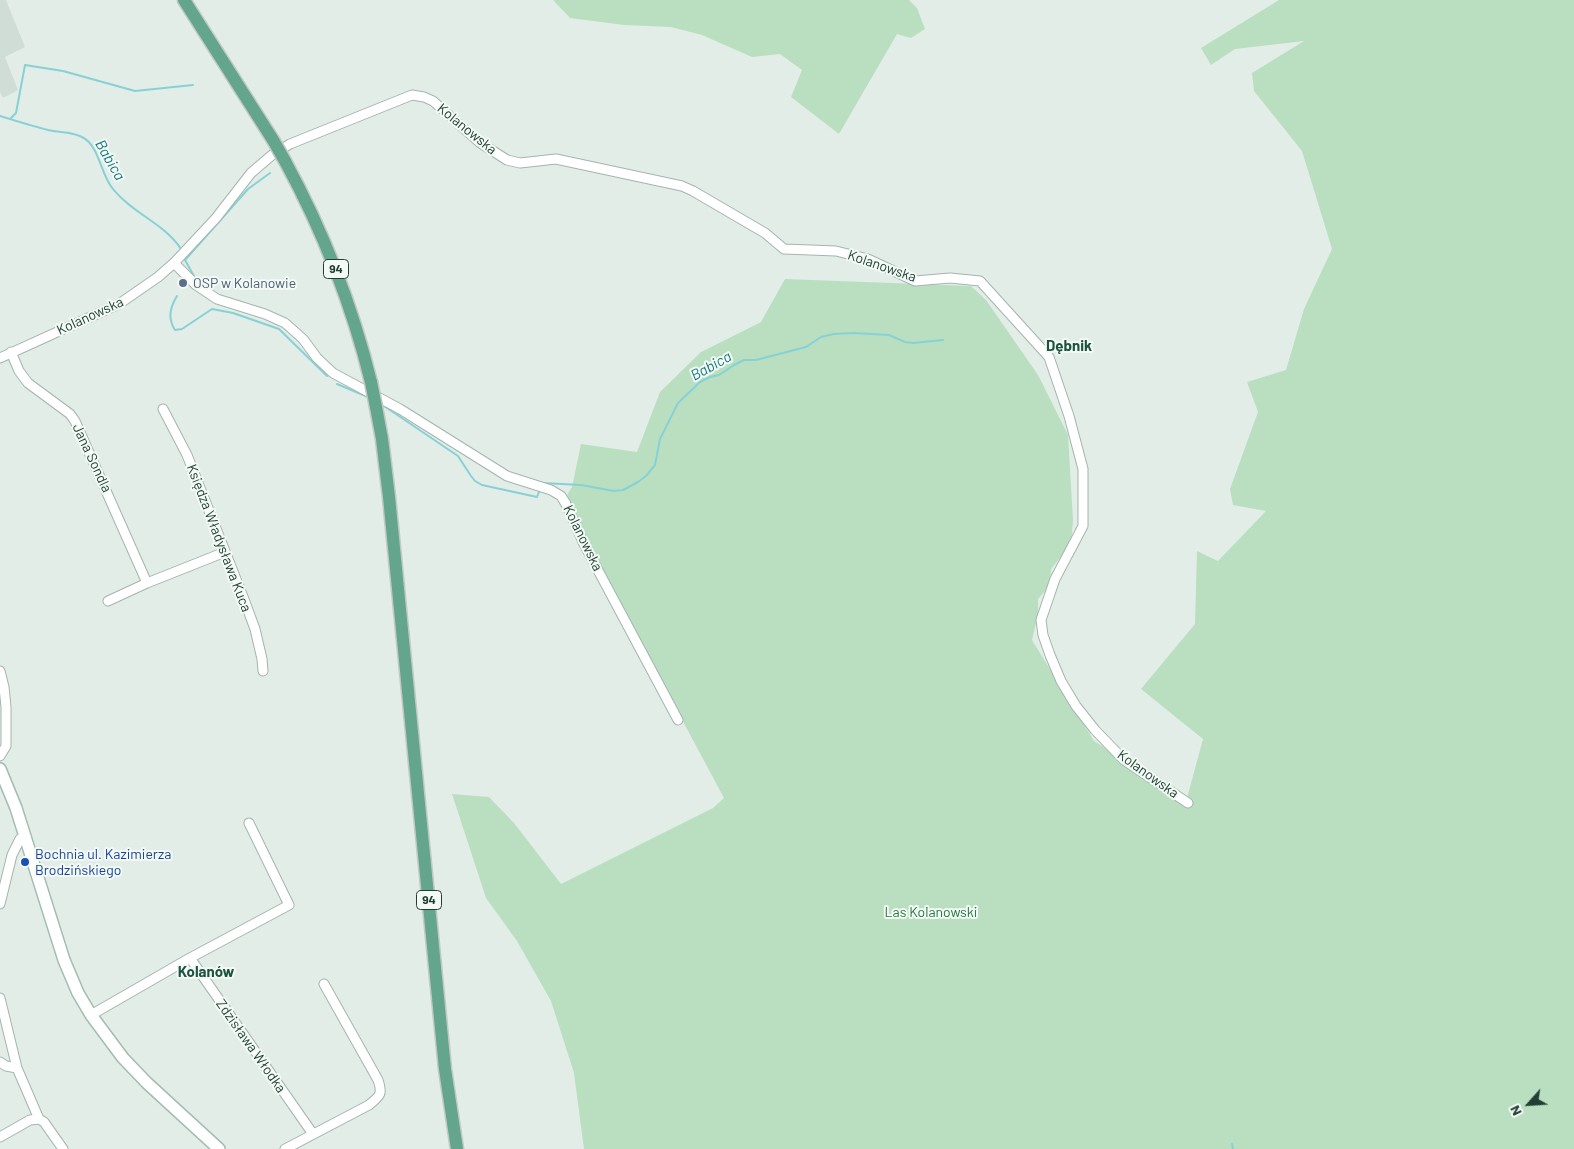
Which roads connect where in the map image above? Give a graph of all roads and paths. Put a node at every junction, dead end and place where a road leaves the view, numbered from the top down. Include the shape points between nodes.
1 (184, 0) edge
2 (174, 263) junction
3 (11, 352) junction
4 (0, 358) edge
5 (163, 409) dead end
6 (225, 552) junction
7 (147, 583) junction
8 (108, 601) dead end
9 (0, 671) edge
10 (263, 671) dead end
11 (678, 720) dead end
12 (0, 756) edge
13 (0, 769) edge
14 (1188, 803) dead end
15 (249, 823) dead end
16 (26, 837) junction
17 (0, 904) edge
18 (190, 958) junction
19 (324, 984) dead end
20 (0, 998) edge
21 (91, 1015) junction
22 (0, 1062) edge
23 (17, 1068) junction
24 (39, 1118) junction
25 (313, 1134) junction
26 (0, 1138) edge
27 (211, 1147) edge
28 (63, 1149) edge
29 (285, 1149) edge
30 (457, 1149) edge

1 - 30 main road, 94, bridge via 273,140 316,219 363,349 371,382 389,498 445,1069
2 - 3 street, Kolanowska via 120,304
2 - 11 street, Kolanowska via 196,285 217,299 285,323 333,373 507,476 561,496
2 - 14 street, Kolanowska via 216,218 251,173 272,155 290,144 412,95 433,101 479,142 507,160 520,163 556,160 682,186 765,233 784,249 836,251 868,259 916,281 950,278 980,281 1049,357 1083,469 1082,526 1055,579 1041,620 1050,655 1061,681 1095,730 1124,760
3 - 4 street, Kolanowska
3 - 7 street, Jana Sondla via 28,383 75,421
5 - 6 street, Księdza Władysława Kuca via 187,455
6 - 7 street
6 - 10 street, Księdza Władysława Kuca via 255,629
7 - 8 street
9 - 12 street via 6,707 6,746
13 - 16 main road
15 - 18 street via 289,905
16 - 17 street via 20,839 12,855
16 - 21 main road via 64,960
18 - 21 street
18 - 25 street, Zdzisława Włodka
19 - 25 street via 381,1088 379,1097 369,1105
20 - 23 street
21 - 27 main road via 123,1058
22 - 23 street
23 - 24 street
24 - 26 street
24 - 28 street
25 - 29 street

